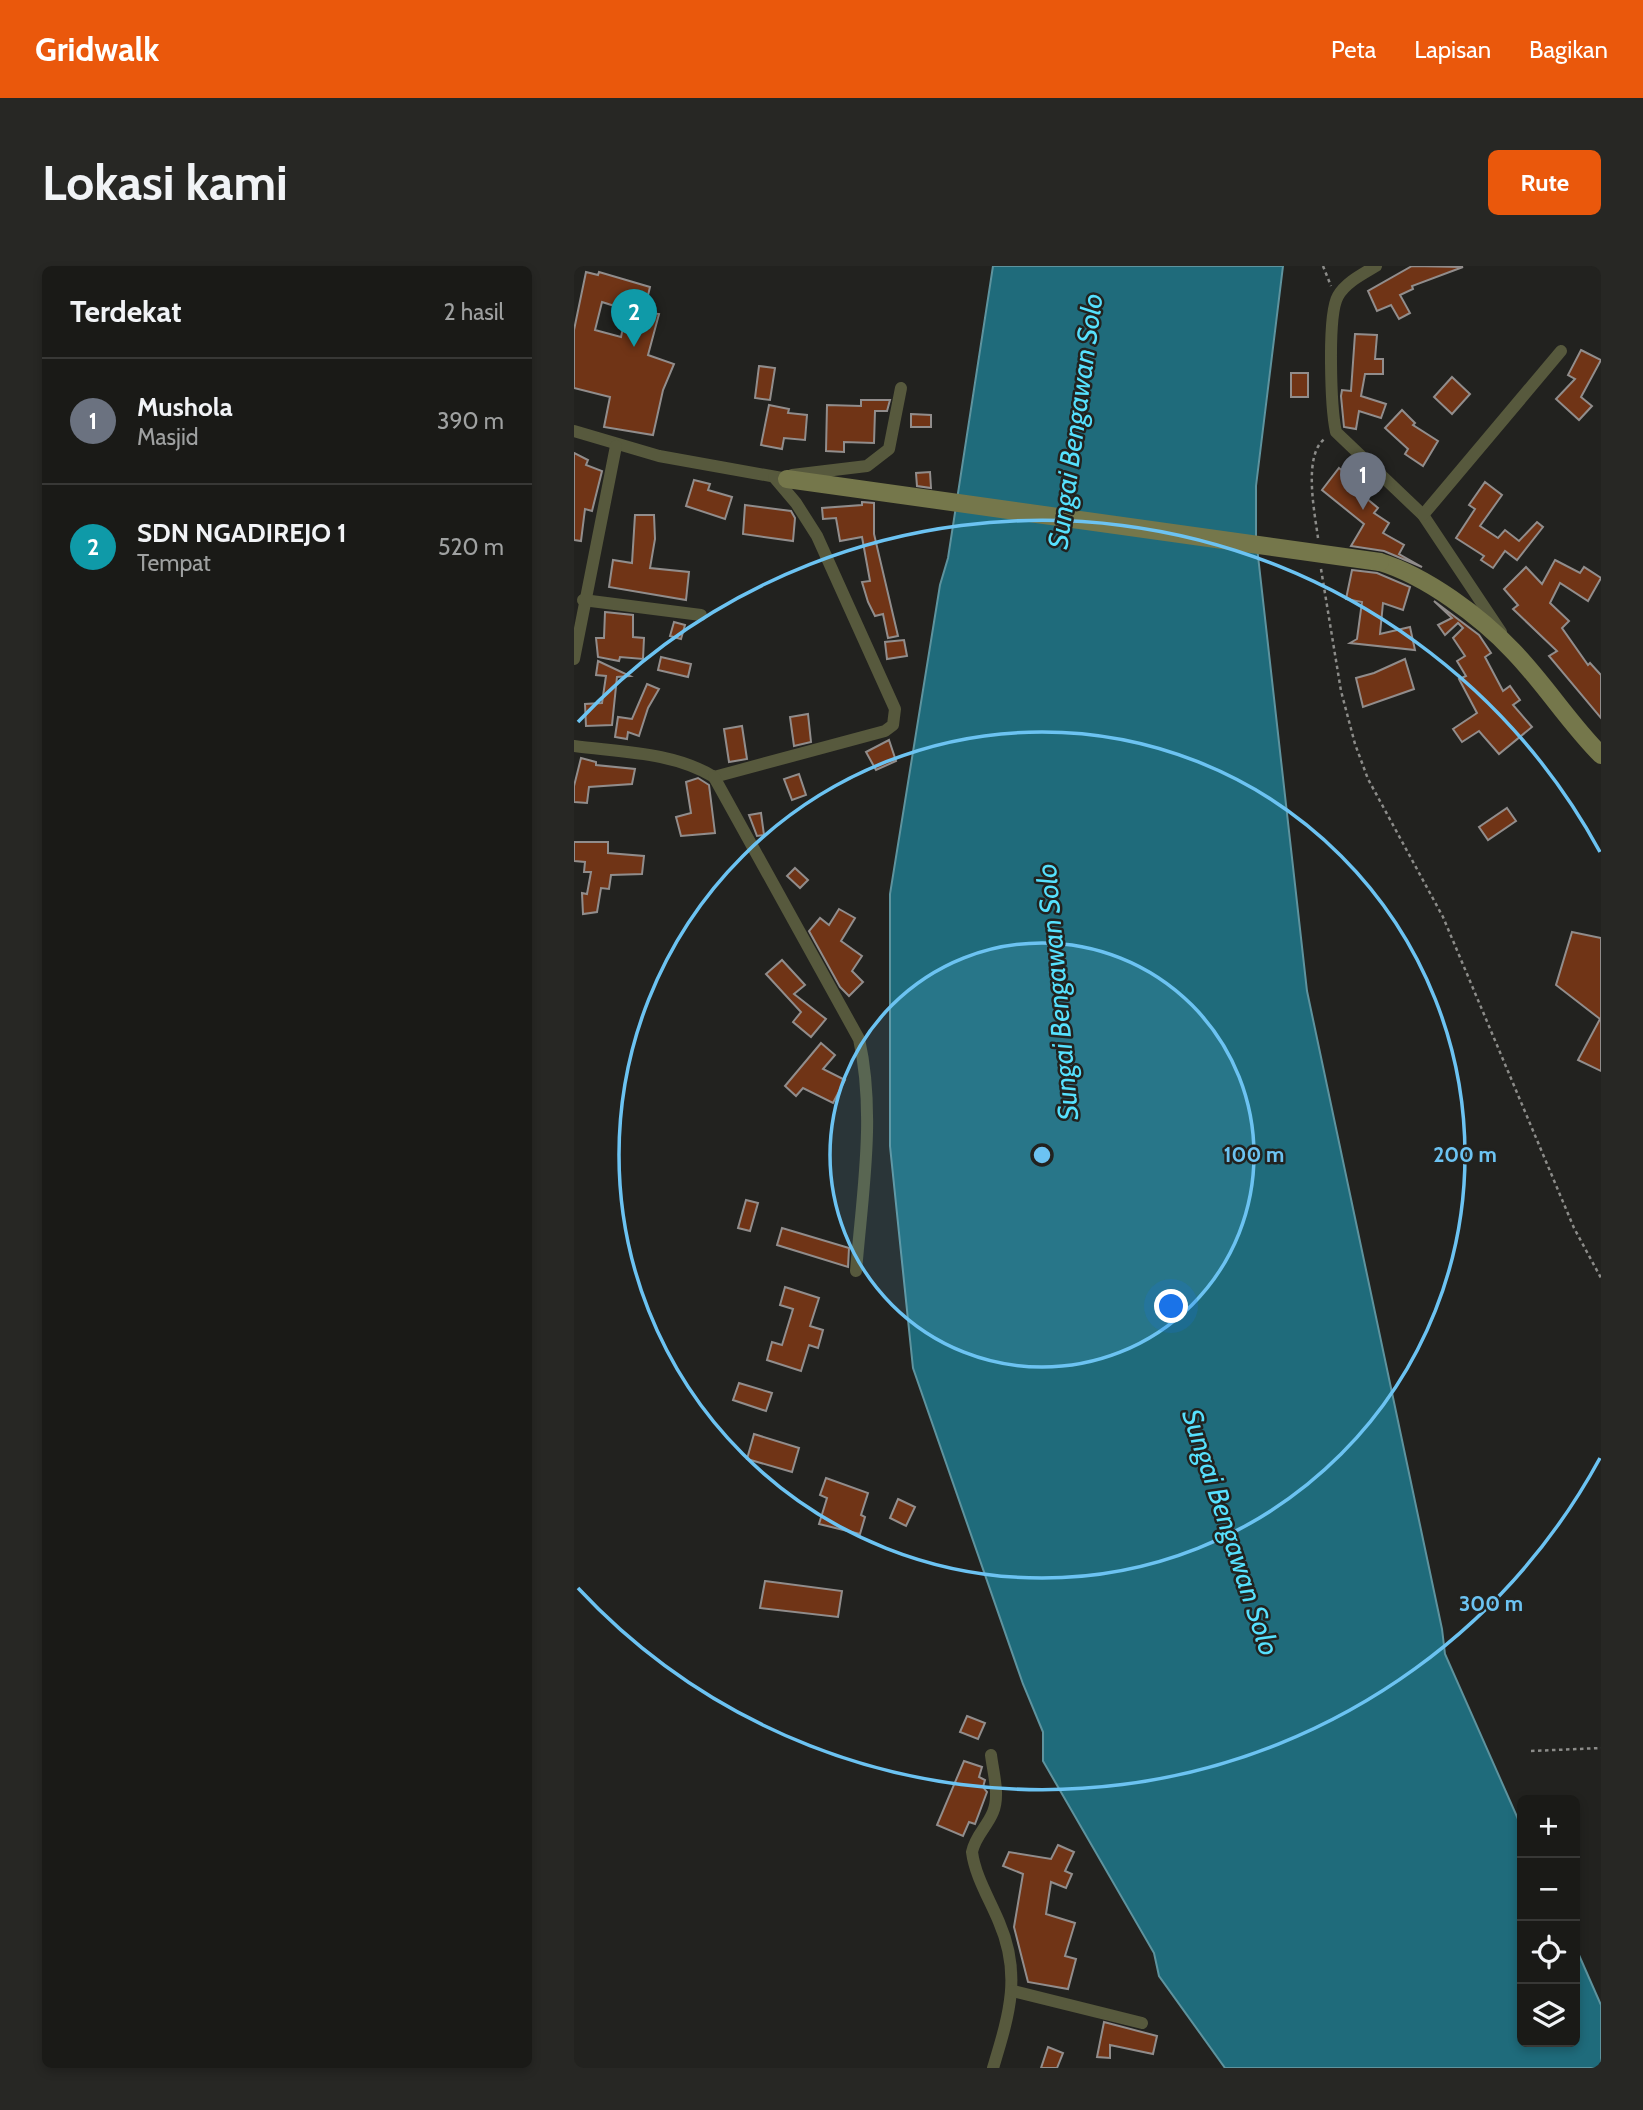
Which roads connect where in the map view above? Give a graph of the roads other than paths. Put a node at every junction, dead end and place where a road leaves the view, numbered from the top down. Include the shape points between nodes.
1 (1376, 266) edge
2 (1561, 351) dead end
3 (901, 388) dead end
4 (574, 431) edge
5 (616, 446) junction
6 (781, 478) junction
7 (1423, 515) junction
8 (583, 600) junction
9 (701, 615) dead end
10 (1513, 651) junction
11 (574, 659) edge
12 (574, 746) edge
13 (1601, 755) edge
14 (714, 777) junction
15 (856, 1271) dead end
16 (991, 1755) dead end
17 (1013, 1991) junction
18 (1142, 2023) dead end
19 (993, 2068) edge

1 - 7 street via 1336,298 1336,432
2 - 7 street
3 - 6 street via 889,450 867,466
4 - 5 street
5 - 6 street
5 - 8 street
6 - 10 street, bridge via 1380,562 1434,588
6 - 14 street via 817,536 896,717 885,731
7 - 10 street
8 - 9 street
8 - 11 street
10 - 13 street
12 - 14 street via 683,762
14 - 15 street via 859,1039 866,1139
16 - 17 street via 996,1804 972,1852 1009,1947
17 - 18 street
17 - 19 street

